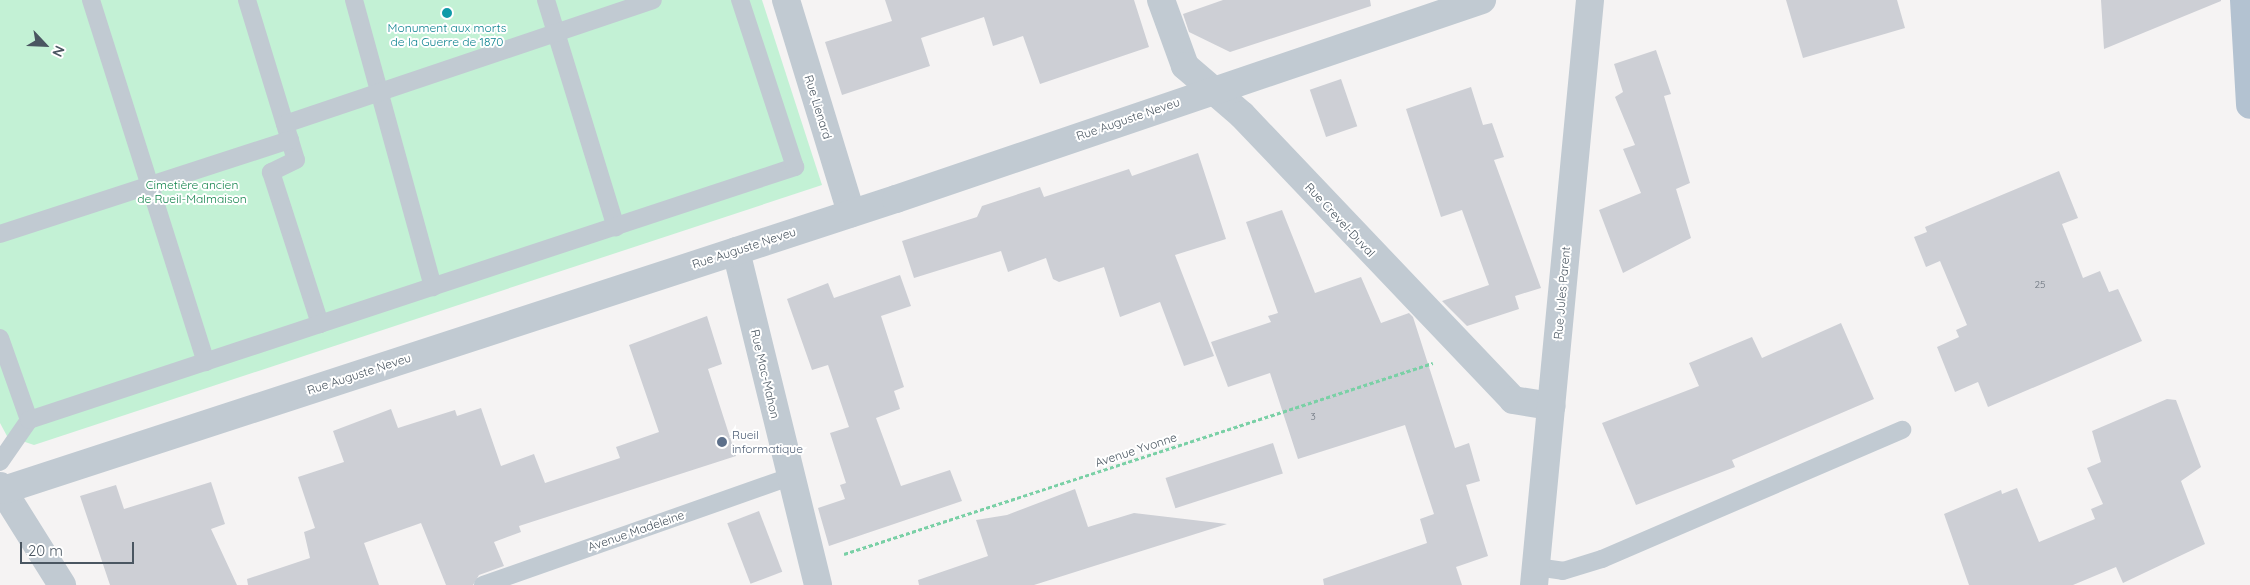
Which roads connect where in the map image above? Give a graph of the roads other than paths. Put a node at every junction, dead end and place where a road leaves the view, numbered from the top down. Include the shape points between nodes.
1 (91, 0) edge
2 (246, 0) edge
3 (354, 0) edge
4 (546, 0) edge
5 (653, 0) edge
6 (740, 0) edge
7 (1161, 0) edge
8 (1482, 0) edge
9 (1590, 0) edge
10 (2244, 0) edge
11 (792, 2) edge
12 (556, 33) junction
13 (1211, 91) junction
14 (380, 92) junction
15 (2250, 105) edge
16 (288, 132) junction
17 (150, 185) junction
18 (851, 213) junction
19 (616, 227) junction
20 (0, 234) edge
21 (736, 251) junction
22 (433, 287) junction
23 (320, 324) junction
24 (0, 338) edge
25 (206, 362) junction
26 (1552, 406) junction
27 (29, 420) junction
28 (1902, 430) dead end
29 (0, 462) edge
30 (789, 476) junction
31 (2, 488) edge
32 (815, 574) edge
33 (1535, 576) edge
34 (62, 585) edge
35 (483, 585) edge

1 - 17 lane
2 - 16 lane
3 - 14 lane
4 - 12 lane
5 - 12 lane
6 - 19 lane via 795,167
7 - 13 street, Rue Crevel-Duval via 1185,66
8 - 13 street, Rue Auguste Neveu
9 - 26 street, Rue Jules Parent
10 - 15 main road
11 - 18 street, Rue Lienard
12 - 14 lane
12 - 19 lane
13 - 18 street, Rue Auguste Neveu
13 - 26 street, Rue Crevel-Duval via 1242,115 1464,353 1513,400
14 - 16 lane
14 - 22 lane
16 - 17 lane
16 - 23 lane via 296,160 272,172
17 - 20 lane
17 - 25 lane
18 - 21 street, Rue Auguste Neveu
19 - 22 lane
21 - 30 street, Rue Mac-Mahon
21 - 31 street, Rue Auguste Neveu
22 - 23 lane
23 - 25 lane
24 - 27 lane
25 - 27 lane
26 - 33 street, Rue Jules Parent
27 - 29 lane
28 - 33 lane via 1602,559
30 - 32 street, Rue Mac-Mahon
30 - 35 lane, Avenue Madeleine
31 - 34 street

